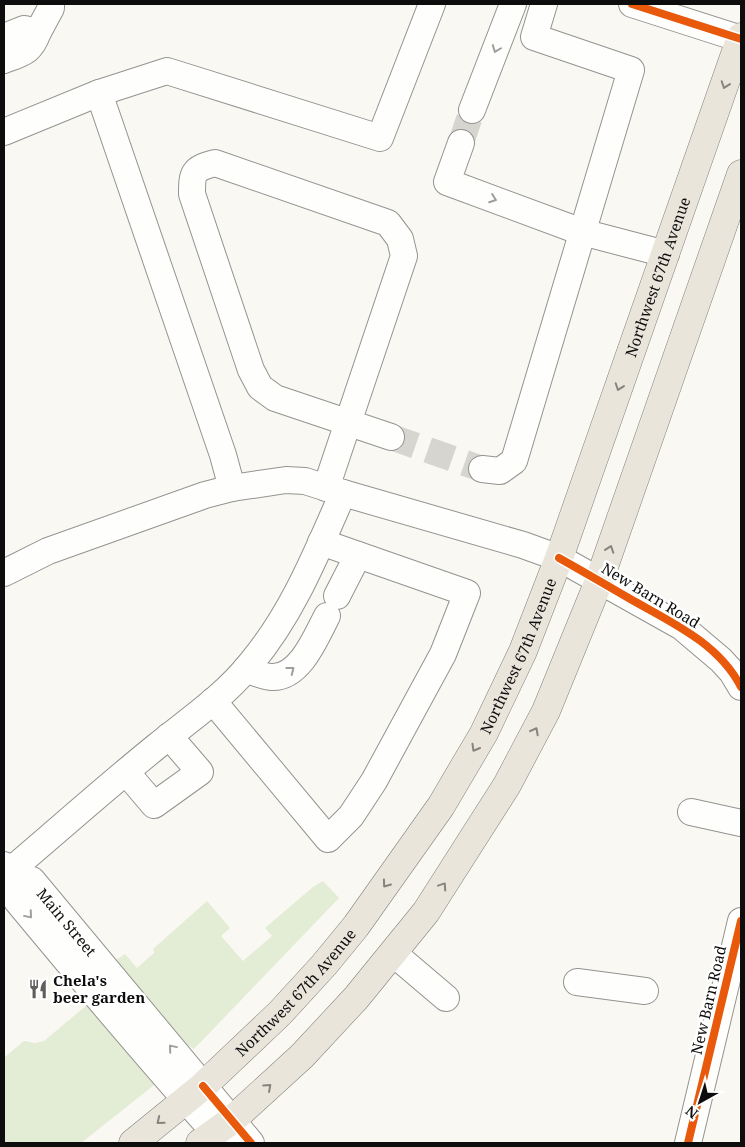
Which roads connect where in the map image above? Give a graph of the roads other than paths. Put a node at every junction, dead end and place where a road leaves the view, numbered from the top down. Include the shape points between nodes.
1 (51, 4) edge
2 (432, 4) edge
3 (513, 4) edge
4 (544, 4) edge
5 (632, 4) edge
6 (38, 32) junction
7 (4, 37) edge
8 (741, 38) edge
9 (4, 60) edge
10 (99, 94) junction
11 (472, 110) tunnel mouth
12 (4, 132) edge
13 (461, 143) tunnel mouth
14 (741, 174) edge
15 (582, 232) junction
16 (666, 254) junction
17 (348, 423) junction
18 (391, 438) tunnel mouth
19 (482, 469) tunnel mouth
20 (232, 488) junction
21 (334, 491) junction
22 (321, 542) junction
23 (358, 555) junction
24 (559, 558) junction
25 (4, 573) edge
26 (599, 580) junction
27 (246, 669) junction
28 (738, 674) edge
29 (213, 701) junction
30 (169, 736) junction
31 (126, 772) junction
32 (691, 812) dead end
33 (741, 823) edge
34 (6, 871) edge
35 (741, 922) edge
36 (393, 953) junction
37 (577, 982) dead end
38 (645, 991) dead end
39 (446, 998) dead end
40 (195, 1093) junction
41 (217, 1135) edge
42 (133, 1143) edge
43 (251, 1143) edge
44 (688, 1143) edge

1 - 6 street
2 - 10 street via 380,138 168,71
3 -> 11 street
4 - 15 street via 534,37 631,70
5 - 8 street
6 - 7 street via 24,29
6 - 9 street via 28,50
8 -> 16 main road, Northwest 67th Avenue
10 - 12 street
10 - 20 street
13 -> 15 street via 447,182
26 -> 14 main road
15 - 16 street
15 - 19 street via 514,461 500,470
16 -> 24 main road, Northwest 67th Avenue
17 - 17 street via 404,256 400,239 388,223 215,163 200,167 192,177 192,194 251,370 260,387 275,398
17 - 18 street
17 - 21 street
20 - 21 street, New Barn Road via 296,479
20 - 25 street, New Barn Road via 106,529 42,553
21 - 22 street
21 - 24 street, New Barn Road
22 - 23 street
22 - 27 street via 292,604
27 -> 23 street via 280,677 304,658
23 - 29 street via 467,593 443,654 374,781 350,816 328,839
24 - 26 street, New Barn Road
24 -> 40 main road, Northwest 67th Avenue via 523,652 484,733 441,806 356,926 324,965 280,1013
26 - 28 street, New Barn Road via 682,627
36 -> 26 main road via 426,912 507,785 546,712
27 - 29 street
29 - 30 street
30 - 31 street
30 - 31 street via 200,772 154,805
31 - 34 street
32 - 33 street
34 - 40 street, Main Street via 32,880
35 - 44 street, New Barn Road
36 - 39 street
41 -> 36 main road via 302,1056
37 - 38 street
40 - 41 street, Main Street
40 -> 42 main road, Northwest 67th Avenue
41 - 43 street, Main Street

